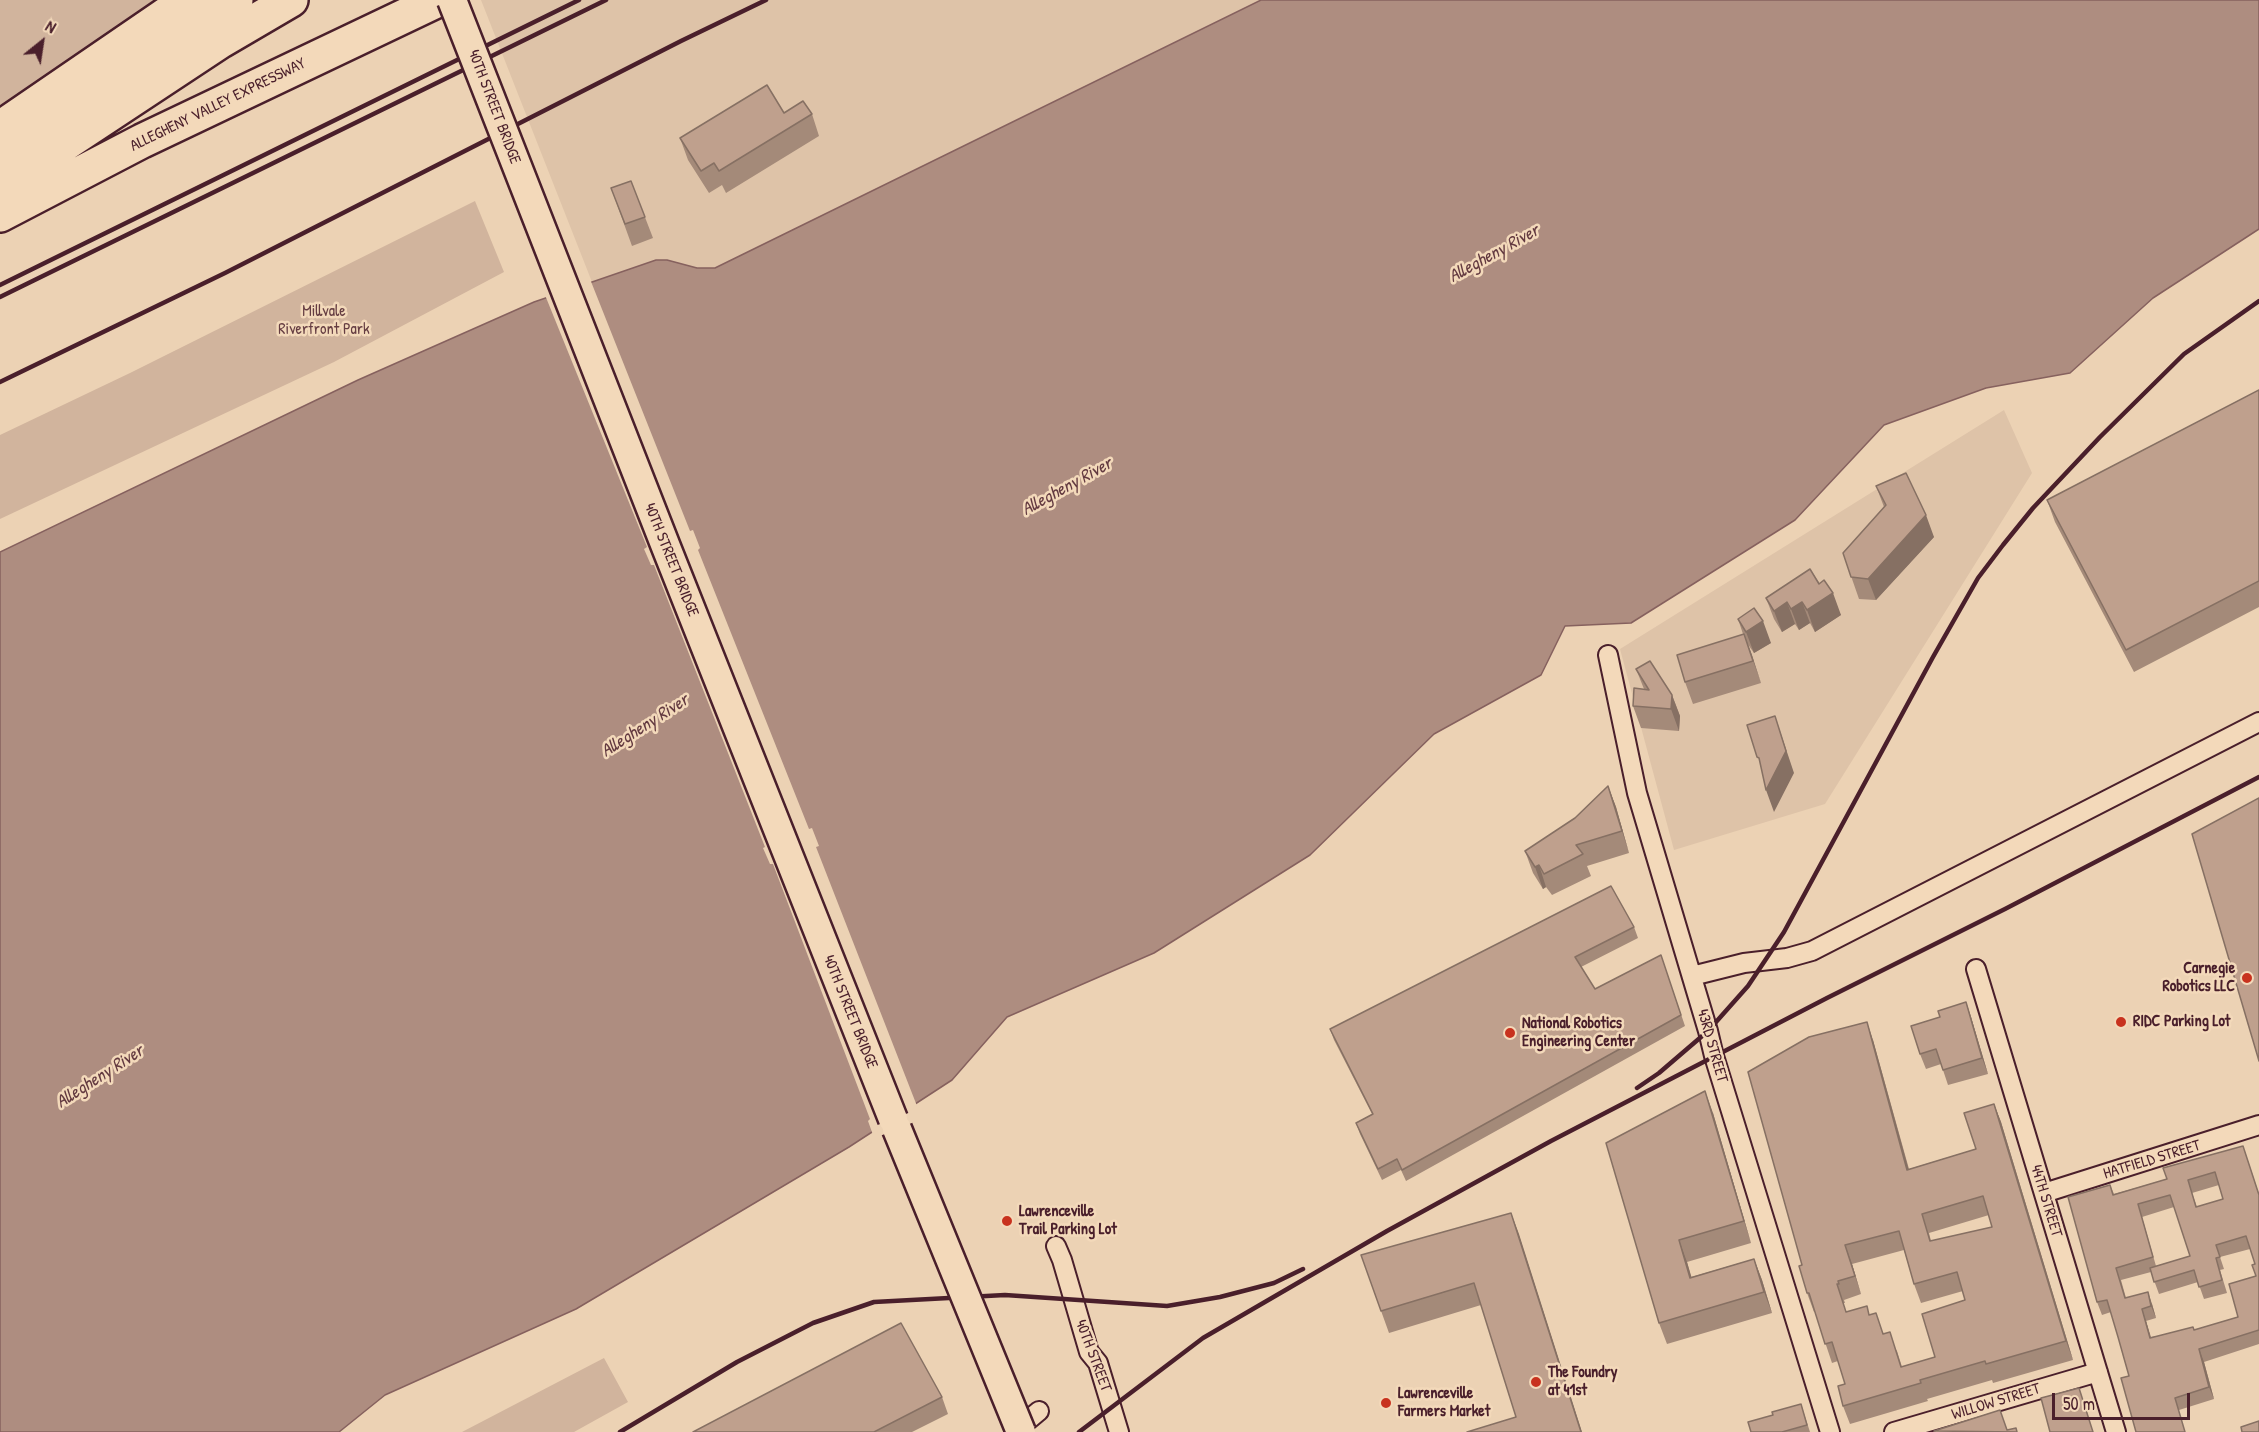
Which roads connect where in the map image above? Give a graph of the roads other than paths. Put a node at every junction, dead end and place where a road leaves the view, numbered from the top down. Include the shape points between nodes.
1 (187, 0) edge
2 (236, 0) edge
3 (291, 0) edge
4 (438, 0) edge
5 (452, 0) edge
6 (0, 128) edge
7 (0, 154) edge
8 (0, 187) edge
9 (0, 215) edge
10 (1608, 655) dead end
11 (2259, 722) edge
12 (1976, 969) dead end
13 (1692, 976) junction
14 (2259, 1125) edge
15 (2044, 1193) junction
16 (1056, 1246) dead end
17 (2098, 1372) junction
18 (1030, 1421) edge
19 (1014, 1432) edge
20 (1119, 1432) edge
21 (1830, 1432) edge
22 (1894, 1432) edge
23 (2116, 1432) edge

1 - 6 highway
2 - 7 highway
3 - 8 highway via 221,41
4 - 9 highway, ALLEGHENY VALLEY EXPRESSWAY via 142,141
5 - 18 main road, 40TH STREET BRIDGE, bridge via 895,1124
10 - 13 street, 43RD STREET via 1637,793
11 - 13 street via 1812,951
12 - 15 street, 44TH STREET
13 - 21 street, 43RD STREET
14 - 15 street, HATFIELD STREET
15 - 17 street, 44TH STREET
16 - 20 street, 40TH STREET
17 - 22 street, WILLOW STREET
17 - 23 street, 44TH STREET
18 - 19 street

